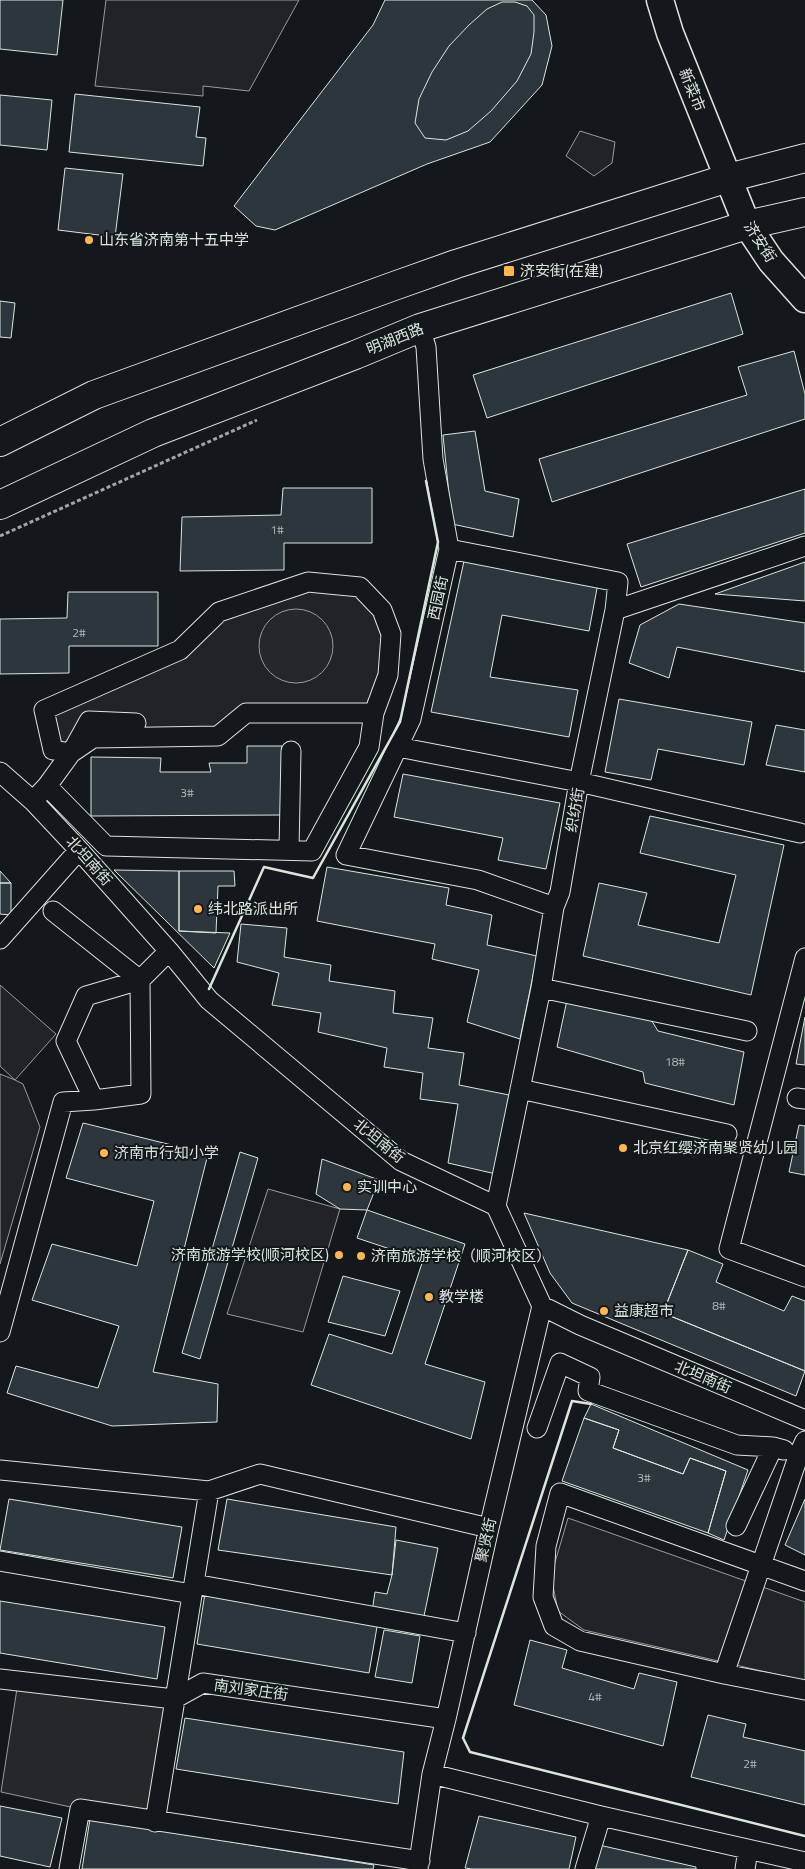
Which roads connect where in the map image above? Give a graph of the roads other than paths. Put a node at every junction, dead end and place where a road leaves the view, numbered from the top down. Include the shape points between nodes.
1 (660, 0) edge
2 (805, 158) edge
3 (728, 178) junction
4 (805, 212) edge
5 (747, 225) junction
6 (805, 299) edge
7 (420, 328) junction
8 (0, 442) edge
9 (0, 505) edge
10 (805, 546) edge
11 (449, 549) junction
12 (615, 610) junction
13 (374, 713) junction
14 (136, 723) dead end
15 (398, 747) junction
16 (291, 751) dead end
17 (71, 753) junction
18 (0, 772) edge
19 (579, 782) junction
20 (48, 786) junction
21 (33, 801) junction
22 (800, 833) dead end
23 (79, 850) junction
24 (289, 850) junction
25 (554, 907) junction
26 (53, 911) dead end
27 (0, 939) edge
28 (169, 951) junction
29 (805, 958) edge
30 (140, 980) junction
31 (541, 988) junction
32 (747, 1031) dead end
33 (520, 1088) junction
34 (94, 1100) junction
35 (727, 1134) dead end
36 (496, 1206) junction
37 (805, 1277) edge
38 (542, 1306) junction
39 (0, 1332) edge
40 (805, 1420) edge
41 (537, 1428) dead end
42 (773, 1447) junction
43 (802, 1448) edge
44 (0, 1470) edge
45 (210, 1491) junction
46 (736, 1526) dead end
47 (489, 1528) junction
48 (0, 1561) edge
49 (761, 1564) junction
50 (805, 1580) edge
51 (193, 1589) junction
52 (466, 1632) junction
53 (724, 1674) junction
54 (0, 1679) edge
55 (805, 1690) edge
56 (174, 1700) junction
57 (446, 1719) junction
58 (432, 1774) junction
59 (601, 1816) junction
60 (155, 1822) junction
61 (748, 1850) junction
62 (805, 1862) edge
63 (419, 1865) edge
64 (69, 1869) edge
65 (585, 1869) edge
66 (745, 1869) edge

1 - 3 main road, 新菜市 via 673,42
2 - 3 main road
3 - 5 main road, 济安街
3 - 8 main road via 375,293 94,395
4 - 5 main road, 明湖西路
5 - 6 main road, 济安街 via 771,261
5 - 7 main road, 明湖西路
7 - 9 main road, 明湖西路 via 153,433
7 - 11 street, 西园街 via 426,346 433,459
10 - 12 street
11 - 12 street, 织纺街 via 618,582
11 - 15 street, 西园街 via 411,719
12 - 19 street, 织纺街
13 - 17 street via 246,713 218,736 93,738
13 - 17 street via 388,675 392,634 382,610 360,587 308,582 219,612 180,650 44,710 53,750
13 - 24 street via 369,747 312,851
14 - 17 street via 90,721
15 - 19 street
15 - 25 street, 西园街 via 346,855 478,880
16 - 24 street
17 - 20 street
18 - 21 street, 北坦南街
19 - 22 street
19 - 25 street, 织纺街 via 560,892
20 - 21 street
20 - 24 street via 106,846
21 - 23 street, 北坦南街
23 - 27 street
23 - 28 street, 北坦南街
25 - 31 street, 织纺街
26 - 30 street
28 - 30 street
28 - 36 street, 北坦南街 via 210,1000 402,1161
29 - 37 street via 730,1249
30 - 34 street via 142,1094
30 - 34 street via 86,996 66,1041
31 - 32 street
31 - 33 street, 织纺街
33 - 35 street
33 - 36 street, 织纺街
34 - 39 street via 63,1102
36 - 38 street
38 - 40 street, 北坦南街
38 - 47 street, 聚贤街
41 - 42 street via 560,1363 590,1377 588,1392 737,1445
42 - 43 street
42 - 46 street
43 - 49 street
44 - 45 street
45 - 47 street via 260,1474
45 - 51 street
47 - 52 street, 聚贤街
48 - 51 street
49 - 50 street
49 - 53 street
49 - 53 street via 560,1493 546,1546 543,1597 554,1626 580,1641
51 - 52 street
51 - 56 street
52 - 57 street, 聚贤街
53 - 55 street
54 - 56 street
56 - 57 street, 南刘家庄街 via 203,1683
56 - 60 street
57 - 58 street, 聚贤街
58 - 59 street
58 - 63 street, 聚贤街
59 - 61 street
59 - 65 street
60 - 63 street
60 - 64 street via 80,1809
61 - 62 street
61 - 66 street

